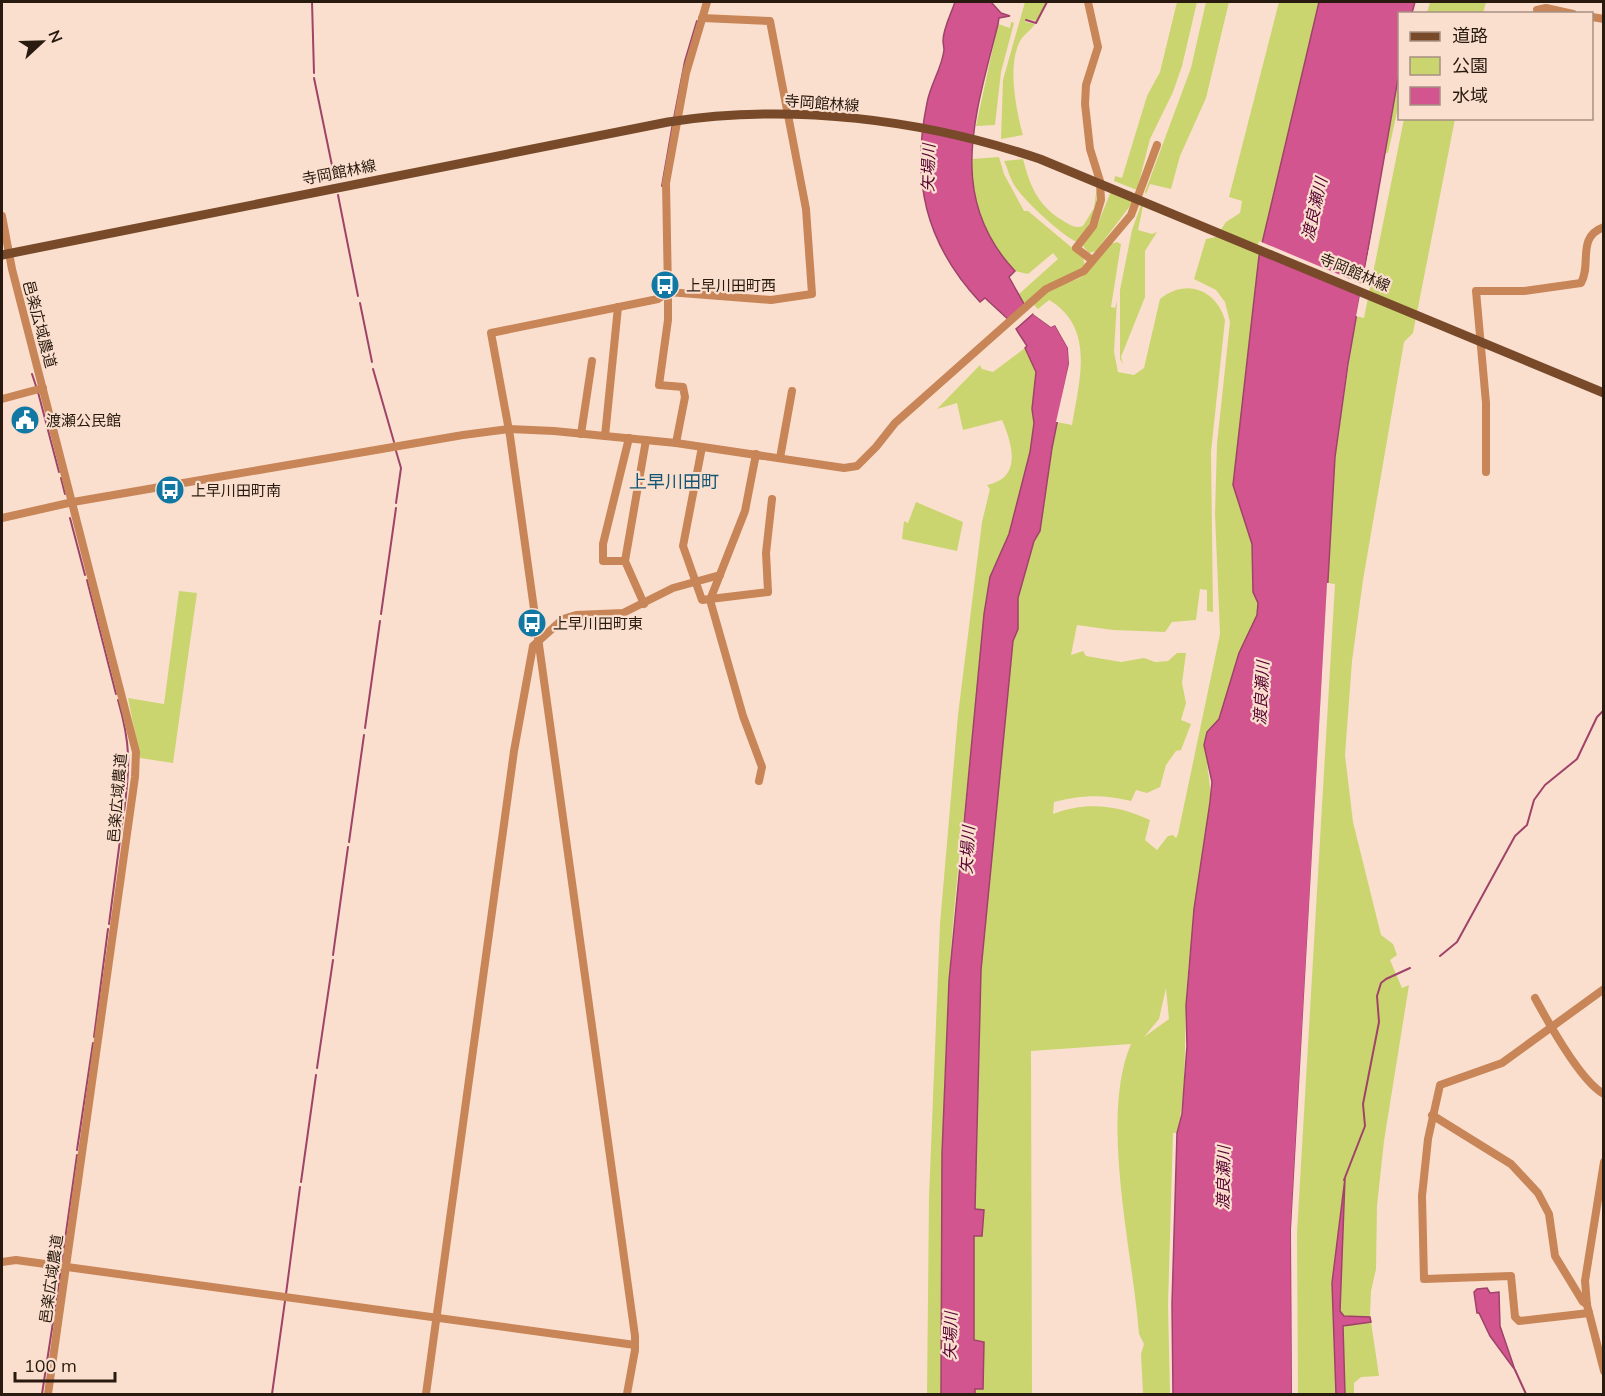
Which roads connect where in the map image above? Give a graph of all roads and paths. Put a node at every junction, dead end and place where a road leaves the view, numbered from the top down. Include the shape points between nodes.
1 (707, 2) edge
2 (1088, 2) edge
3 (1537, 10) dead end
4 (1564, 12) edge
5 (702, 18) junction
6 (677, 121) junction
7 (1157, 145) dead end
8 (1140, 199) junction
9 (2, 216) edge
10 (1604, 227) edge
11 (5, 254) edge
12 (1092, 261) junction
13 (668, 292) junction
14 (618, 307) junction
15 (592, 361) dead end
16 (43, 388) junction
17 (792, 392) dead end
18 (1604, 393) edge
19 (2, 399) edge
20 (509, 429) junction
21 (581, 434) junction
22 (605, 436) junction
23 (629, 438) junction
24 (646, 440) junction
25 (676, 444) junction
26 (702, 447) junction
27 (756, 454) junction
28 (780, 458) junction
29 (1486, 472) dead end
30 (772, 499) dead end
31 (73, 502) junction
32 (2, 518) edge
33 (625, 561) junction
34 (720, 575) junction
35 (695, 582) junction
36 (710, 600) junction
37 (644, 604) junction
38 (538, 640) junction
39 (759, 782) dead end
40 (1604, 989) edge
41 (1535, 998) dead end
42 (1551, 1027) junction
43 (1604, 1094) edge
44 (1432, 1116) junction
45 (1604, 1162) edge
46 (2, 1262) edge
47 (66, 1266) junction
48 (1588, 1308) junction
49 (436, 1319) junction
50 (635, 1345) junction
51 (1603, 1360) edge
52 (1604, 1371) edge
53 (48, 1395) edge
54 (426, 1395) edge
55 (627, 1395) edge

1 - 5 street
2 - 12 street via 1098,47 1086,85 1085,104 1101,200 1093,226 1076,248
3 - 4 street
5 - 6 street
5 - 13 street via 770,21 806,209 812,294 771,300
6 - 8 main road, 寺岡館林線 via 796,115 894,123 1008,148
6 - 11 main road, 寺岡館林線
6 - 13 street via 666,183
7 - 8 street
8 - 12 street via 1121,229
8 - 18 main road, 寺岡館林線
9 - 11 street, 邑楽広域農道
10 - 29 street via 1588,239 1581,283 1524,291 1476,291 1486,404
11 - 16 street, 邑楽広域農道
12 - 28 street via 1084,271 1056,283 1028,304 895,423 857,466 844,468
13 - 14 street via 658,299
13 - 25 street via 659,385 683,387 685,397
14 - 20 street via 491,333
14 - 22 street
15 - 21 street
16 - 19 street
16 - 31 street, 邑楽広域農道
17 - 28 street
20 - 21 street
20 - 31 street
20 - 38 street
21 - 22 street
22 - 23 street
23 - 24 street
23 - 33 street via 603,544 603,561
24 - 25 street
24 - 33 street
25 - 26 street
26 - 27 street
26 - 35 street via 683,546
27 - 28 street
27 - 34 street via 745,511
30 - 36 street via 766,554 768,592
31 - 32 street
31 - 47 street, 邑楽広域農道 via 130,724 136,764
33 - 37 street
34 - 35 street
34 - 36 street
35 - 36 street via 702,600
35 - 37 street via 673,588
36 - 39 street via 762,767
37 - 38 street via 623,613 569,617
38 - 49 street via 531,653 514,751
38 - 50 street
40 - 42 street
41 - 42 street
42 - 43 street via 1595,1089
42 - 44 street via 1502,1063 1440,1085
44 - 48 street via 1511,1164 1538,1193 1549,1214 1555,1256
44 - 48 street via 1422,1196 1424,1279 1511,1276 1515,1317 1519,1321
45 - 48 street via 1585,1281
46 - 47 street
47 - 49 street
47 - 53 street, 邑楽広域農道
48 - 51 street
49 - 50 street
49 - 54 street
50 - 55 street
51 - 52 street

